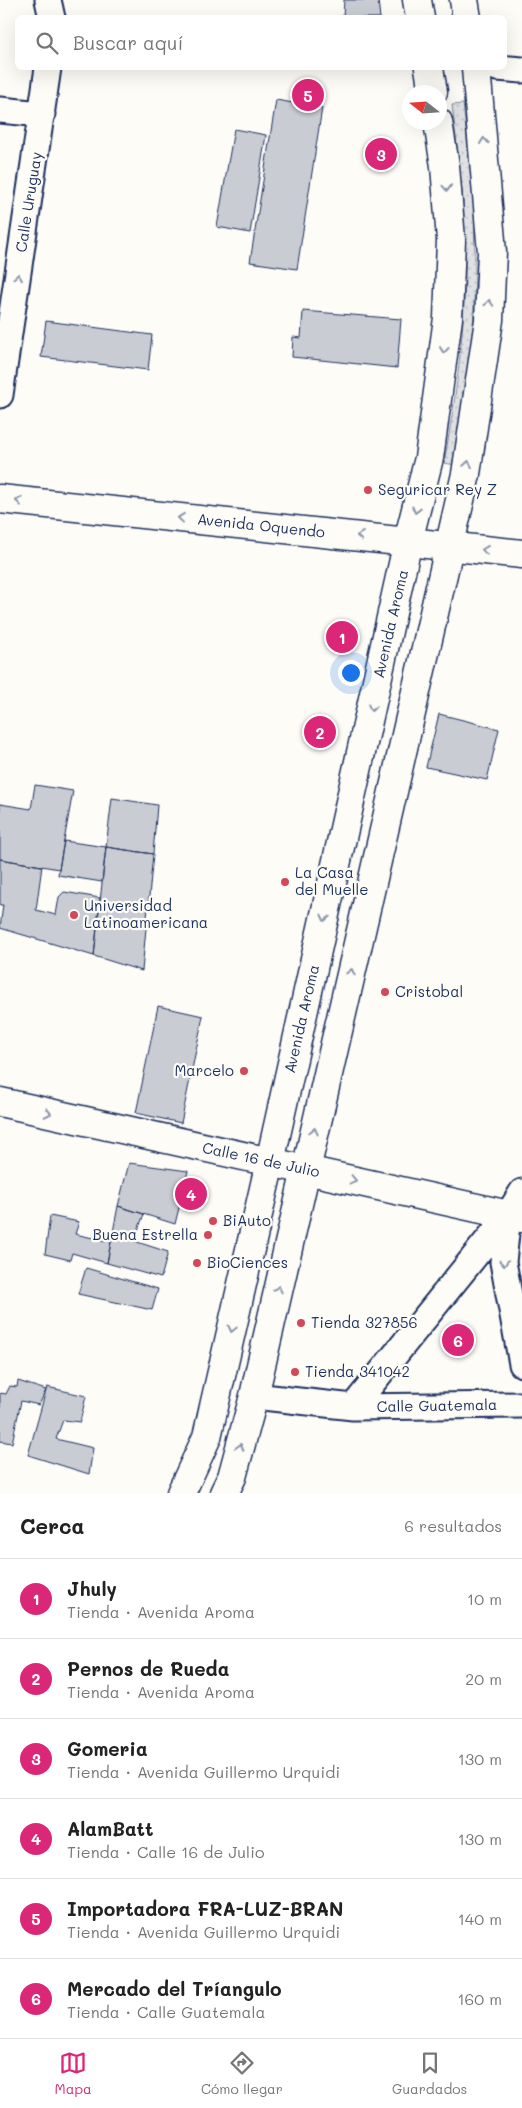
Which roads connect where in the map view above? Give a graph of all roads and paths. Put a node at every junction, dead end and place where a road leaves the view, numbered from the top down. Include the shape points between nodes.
1 (48, 0) edge
2 (417, 0) edge
3 (464, 0) edge
4 (51, 15) edge
5 (420, 15) edge
6 (466, 15) edge
7 (507, 69) edge
8 (48, 70) edge
9 (429, 70) edge
10 (476, 70) edge
11 (522, 70) edge
12 (433, 85) edge
13 (0, 110) edge
14 (42, 114) junction
15 (439, 130) edge
16 (0, 395) edge
17 (0, 499) edge
18 (408, 541) junction
19 (449, 545) junction
20 (522, 554) edge
21 (0, 1102) edge
22 (270, 1162) junction
23 (305, 1169) junction
24 (517, 1208) edge
25 (522, 1364) edge
26 (254, 1396) junction
27 (522, 1405) edge
28 (353, 1407) junction
29 (181, 1493) edge
30 (224, 1493) edge

1 - 4 street
2 - 5 main road
3 - 6 main road
7 - 11 street
8 - 14 street, Calle Uruguay
9 - 12 main road
19 -> 10 main road via 466,474 489,320 492,252
13 - 14 street
16 -> 14 street, Calle Uruguay
15 -> 18 main road, Avenida Aroma via 446,166 451,240 448,318 429,458
18 -> 17 main road, Avenida Oquendo
18 - 19 main road, Avenida Oquendo
18 -> 22 main road, Avenida Aroma
20 -> 19 main road, Avenida Oquendo
23 -> 19 main road
21 -> 22 main road, Calle 16 de Julio
22 - 23 main road, Calle 16 de Julio
22 -> 29 main road, Avenida Aroma via 206,1437
23 -> 24 main road, Calle 16 de Julio
26 -> 23 main road
24 -> 25 street via 503,1262
24 - 28 street, Calle Guatemala
26 - 28 street, Calle Guatemala
30 -> 26 main road via 232,1477
27 - 28 street, Calle Guatemala

